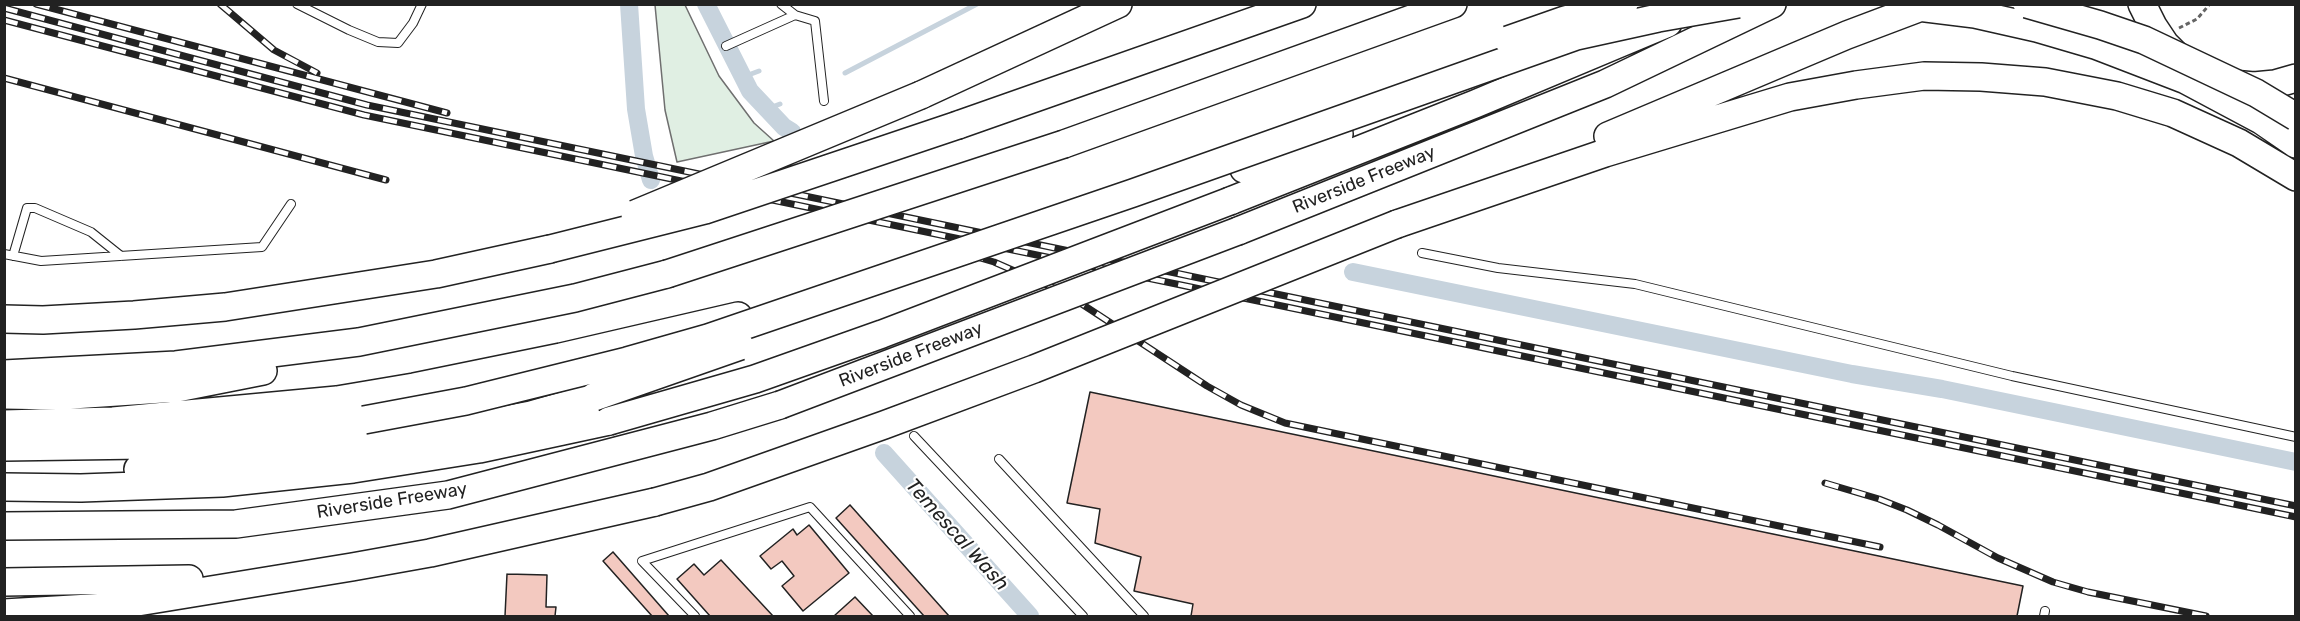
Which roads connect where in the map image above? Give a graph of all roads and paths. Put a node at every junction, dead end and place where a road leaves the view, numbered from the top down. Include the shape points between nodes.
1 (297, 4) edge
2 (422, 4) edge
3 (781, 4) edge
4 (1118, 4) edge
5 (1290, 4) edge
6 (1302, 4) edge
7 (1453, 4) edge
8 (1647, 4) edge
9 (1713, 4) edge
10 (1738, 4) edge
11 (1772, 4) edge
12 (1894, 4) edge
13 (1929, 4) edge
14 (2027, 4) edge
15 (2142, 4) edge
16 (2210, 4) edge
17 (1580, 5) edge
18 (1623, 12) edge
19 (795, 15) junction
20 (2160, 37) junction
21 (1190, 43) junction
22 (726, 46) dead end
23 (2295, 78) edge
24 (824, 101) dead end
25 (2295, 117) edge
26 (2295, 144) edge
27 (1239, 157) junction
28 (2295, 177) edge
29 (291, 204) dead end
30 (1397, 224) junction
31 (550, 249) junction
32 (1422, 253) dead end
33 (4, 254) edge
34 (14, 255) junction
35 (121, 256) junction
36 (4, 319) edge
37 (359, 342) junction
38 (4, 374) edge
39 (4, 395) edge
40 (360, 412) junction
41 (4, 424) edge
42 (4, 432) edge
43 (914, 436) dead end
44 (2295, 437) edge
45 (4, 447) edge
46 (999, 459) dead end
47 (4, 471) edge
48 (4, 487) edge
49 (4, 526) edge
50 (42, 527) junction
51 (4, 535) edge
52 (352, 567) junction
53 (4, 582) edge
54 (4, 613) edge
55 (695, 616) edge
56 (910, 616) edge
57 (1083, 616) edge
58 (1144, 616) edge

1 - 2 lane via 378,42 398,43
3 - 19 lane
4 - 31 highway, bridge via 921,95
5 - 21 highway
6 - 21 highway
7 - 37 highway, bridge via 1064,144 667,274 575,298
8 - 18 highway
9 - 48 highway, bridge via 1475,104 872,338 755,379 609,421 479,449 353,469 222,483
10 - 40 highway, bridge via 1576,36 1133,193 696,341 477,399
11 - 50 highway, Riverside Freeway, bridge via 1605,84 1238,231 780,405 712,426 448,495 236,524
12 - 26 highway via 1975,14 2095,45 2186,80 2261,120
13 - 30 highway
14 - 25 highway, bridge via 2144,40 2256,93
15 - 20 highway
16 - 20 path via 2197,19
17 - 27 highway via 1497,50
18 - 27 highway via 1537,61
18 - 40 highway, bridge via 1565,20 826,283 643,342
19 - 22 lane
19 - 24 lane via 815,21
20 - 23 highway via 2181,60 2215,80 2254,86
21 - 31 highway, bridge via 705,210
27 - 41 highway via 742,315 561,357 337,399 113,421
27 - 47 highway, bridge via 594,397 531,415 426,435 164,468
28 - 30 highway via 2239,143 2173,113 2117,96 2045,82 1924,76 1779,100 1605,153
29 - 35 lane via 262,247
30 - 52 highway, bridge via 1034,369 709,487 430,553
31 - 36 highway via 436,274 225,307 43,320
32 - 44 lane via 1498,268 1635,284 2012,375
33 - 34 lane
34 - 35 lane via 41,261
34 - 35 lane via 27,208 35,208 91,232
37 - 38 highway via 176,365
37 - 39 highway via 285,366 177,388 57,396
40 - 42 highway via 130,429
40 - 45 highway via 255,434 143,445
43 - 57 lane
46 - 58 lane
49 - 50 highway, Riverside Freeway
50 - 51 highway
52 - 53 highway via 194,579
52 - 54 highway via 107,607
55 - 56 lane via 642,561 810,507

